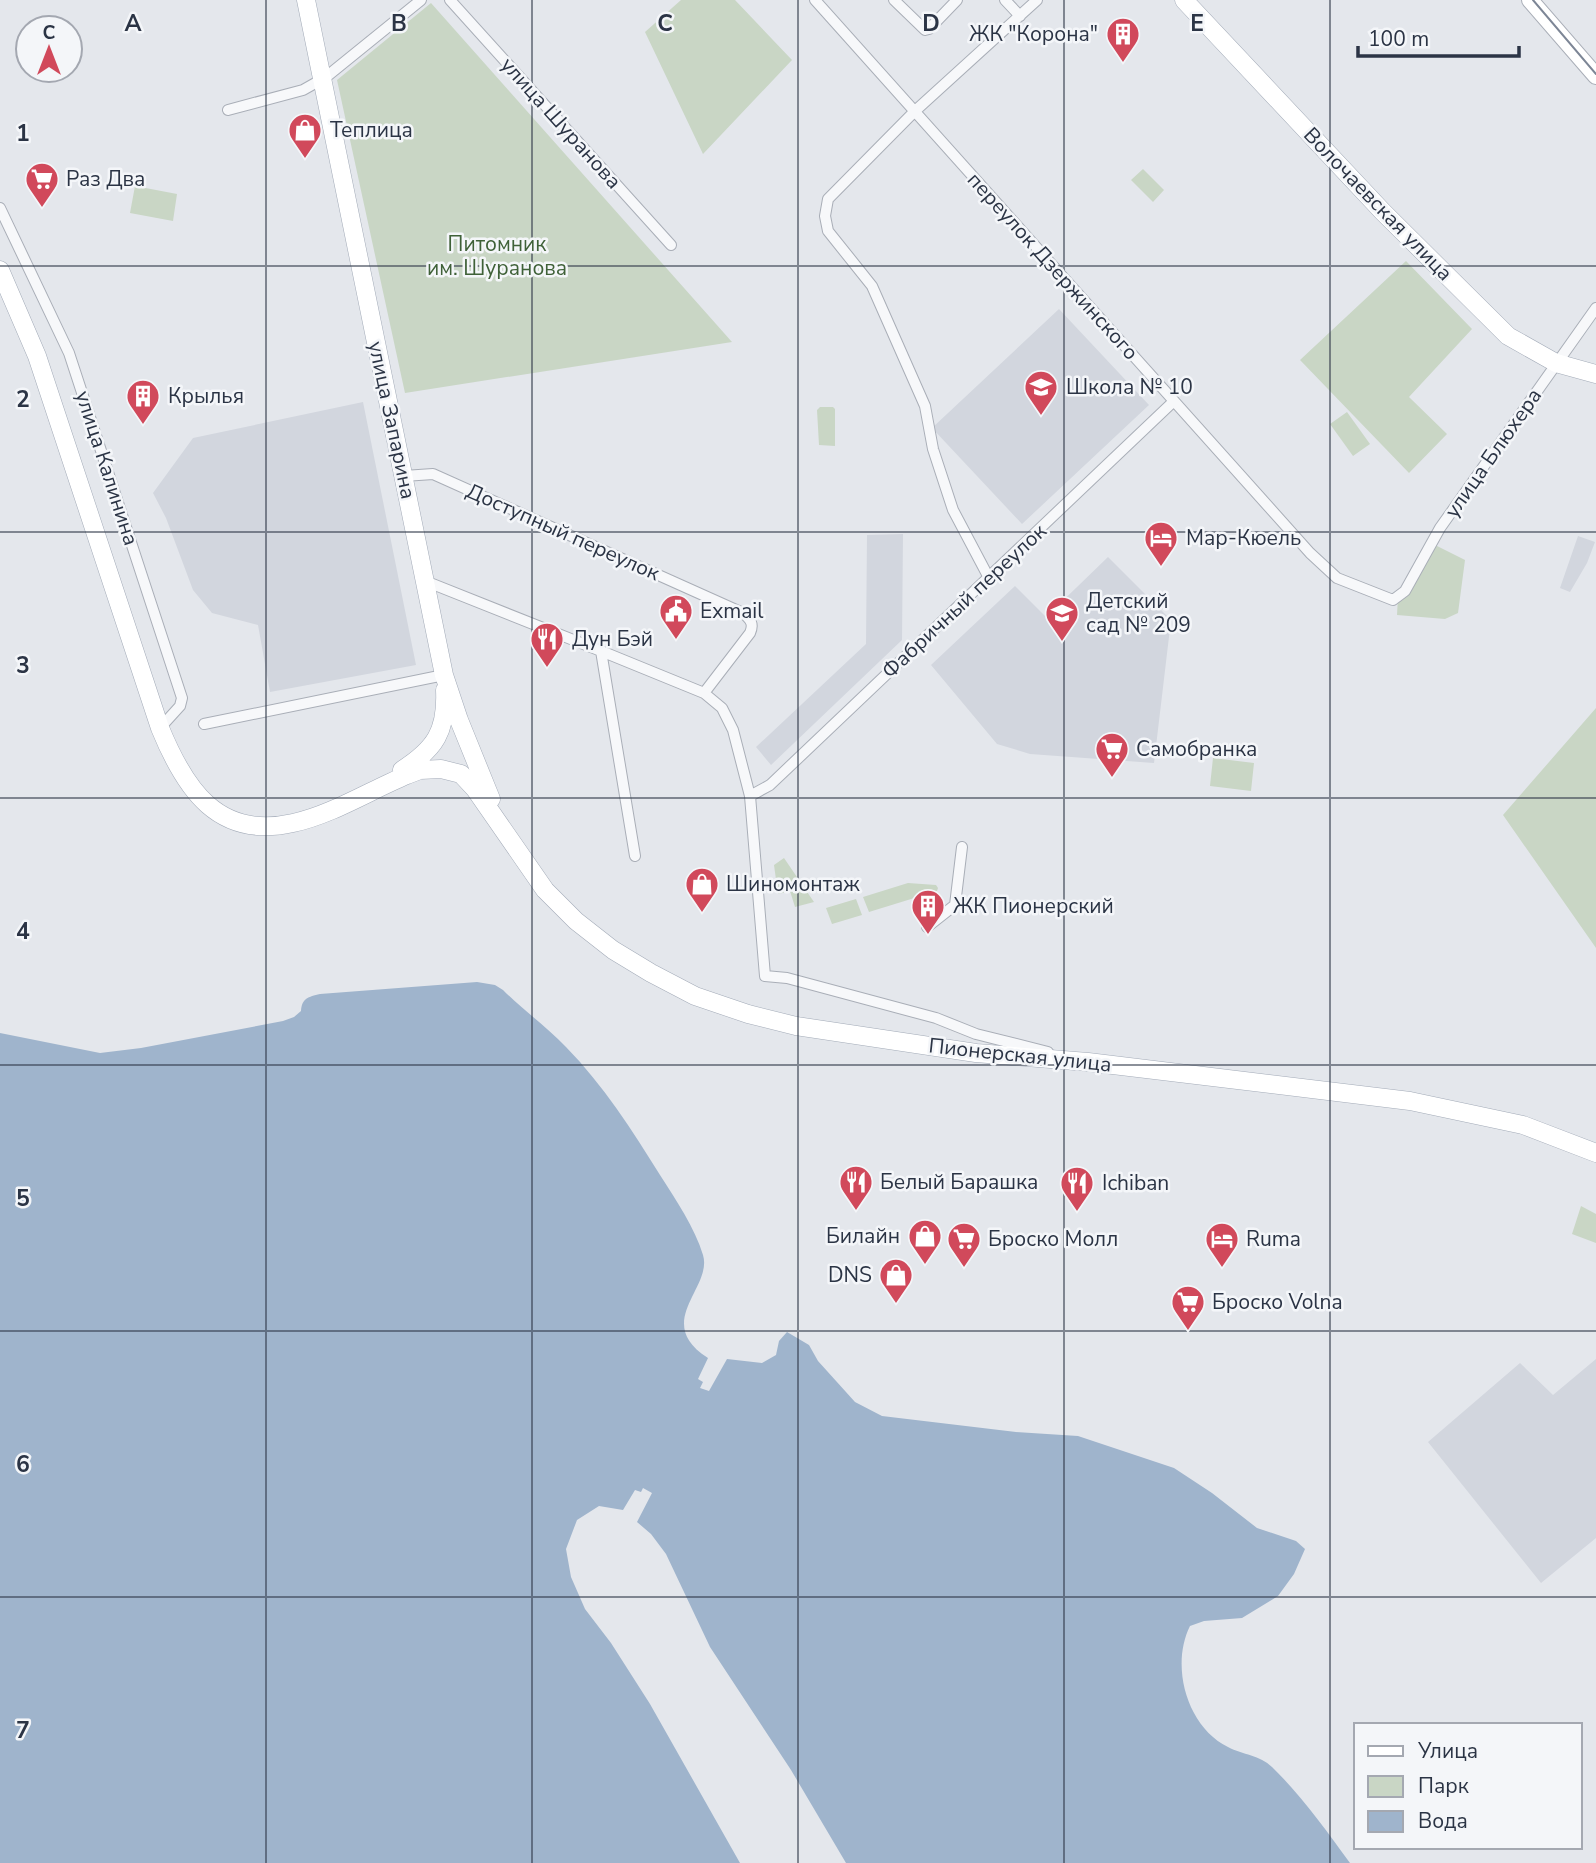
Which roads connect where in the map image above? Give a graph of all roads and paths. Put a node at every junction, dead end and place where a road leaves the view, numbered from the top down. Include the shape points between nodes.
1 (306, 0) edge
2 (421, 0) edge
3 (450, 0) edge
4 (815, 0) edge
5 (894, 0) edge
6 (957, 0) edge
7 (1005, 0) edge
8 (1037, 0) edge
9 (1184, 0) edge
10 (1530, 0) edge
11 (1020, 16) junction
12 (1596, 76) edge
13 (322, 78) junction
14 (228, 110) dead end
15 (915, 111) junction
16 (0, 208) edge
17 (671, 245) dead end
18 (0, 270) edge
19 (1596, 308) edge
20 (1556, 363) junction
21 (1596, 374) edge
22 (1174, 401) junction
23 (404, 476) junction
24 (989, 578) junction
25 (425, 581) junction
26 (1393, 600) joint
27 (601, 651) junction
28 (444, 675) junction
29 (704, 693) junction
30 (204, 724) dead end
31 (160, 728) junction
32 (363, 794) junction
33 (750, 796) junction
34 (505, 831) junction
35 (962, 848) dead end
36 (635, 856) dead end
37 (927, 927) dead end
38 (1088, 1062) junction
39 (1596, 1153) edge

1 - 13 main road, улица Запарина
2 - 13 street
3 - 17 street, улица Шуранова
4 - 15 street, переулок Дзержинского
5 - 6 street via 925,30
7 - 11 street
8 - 11 street
9 - 20 main road, Волочаевская улица via 1508,337
10 - 12 main road
11 - 15 street
13 - 14 street via 303,90
13 - 23 main road, улица Запарина
15 - 22 street, переулок Дзержинского
15 - 24 street via 828,199 825,216 828,231 872,286 925,407 953,510
16 - 31 street, улица Калинина via 69,353 182,698
18 - 31 main road, улица Калинина via 37,356
19 - 20 street, улица Блюхера
20 - 21 main road, Волочаевская улица
20 - 26 street, улица Блюхера via 1440,528 1405,591
22 - 24 street, Фабричный переулок
22 - 26 street, переулок Дзержинского via 1337,578
23 - 25 main road, улица Запарина
23 - 29 street, Доступный переулок via 433,474 751,619 750,634
24 - 33 street, Фабричный переулок via 770,785
25 - 27 street
25 - 28 main road, улица Запарина
27 - 29 street
27 - 36 street
28 - 30 street
28 - 32 main road via 443,722 438,737 427,753
28 - 34 main road, улица Запарина
29 - 33 street via 722,708 733,730
31 - 32 main road, улица Калинина via 185,780 213,812 233,822 259,826 295,823
32 - 34 main road via 420,770 461,774
33 - 38 street via 765,976 787,978
34 - 38 main road, Пионерская улица via 545,890 576,921 613,950 695,996 796,1026 976,1053
35 - 37 street via 955,905
38 - 39 main road, Пионерская улица via 1410,1101 1523,1125

